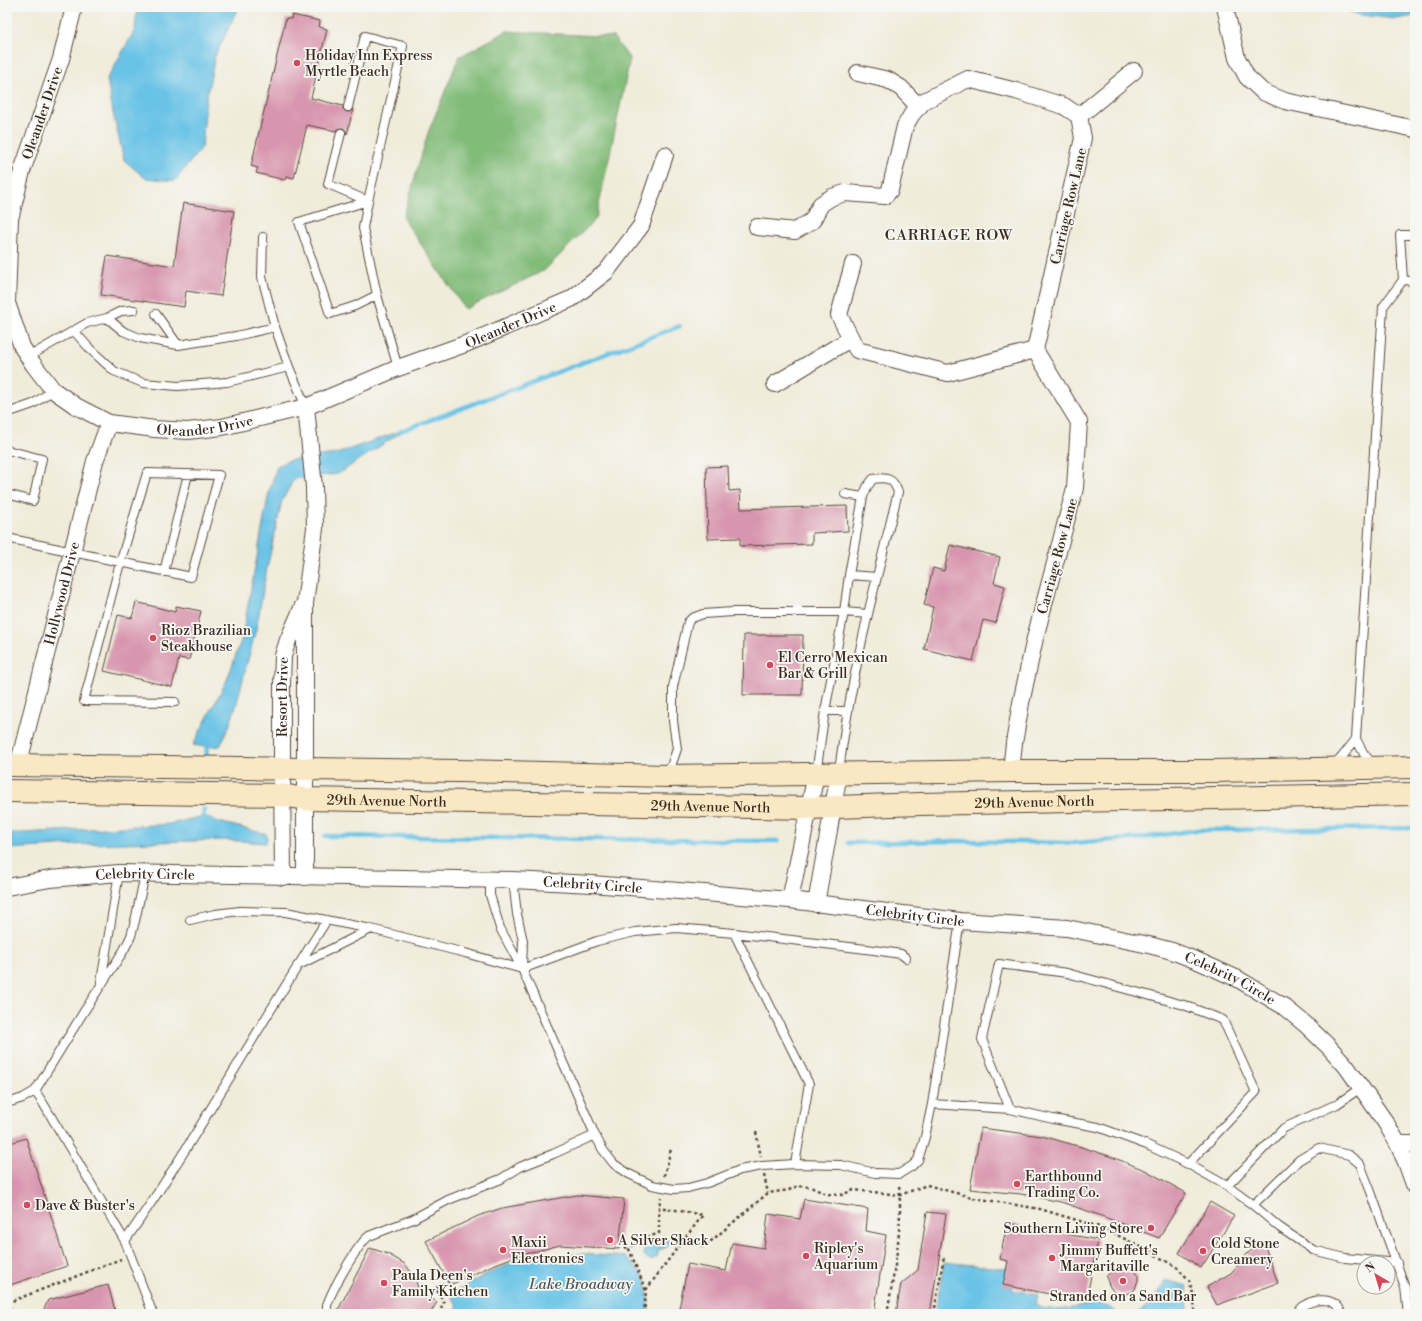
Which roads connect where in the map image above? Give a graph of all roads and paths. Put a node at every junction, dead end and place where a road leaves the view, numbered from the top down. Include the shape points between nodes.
1 (74, 7) edge
2 (1225, 7) edge
3 (1134, 71) dead end
4 (858, 73) dead end
5 (348, 107) dead end
6 (918, 107) junction
7 (1078, 116) junction
8 (1415, 129) edge
9 (341, 133) dead end
10 (666, 154) dead end
11 (368, 201) junction
12 (758, 227) dead end
13 (1415, 235) edge
14 (263, 237) dead end
15 (853, 264) dead end
16 (1403, 280) junction
17 (1415, 281) edge
18 (377, 295) junction
19 (134, 310) dead end
20 (156, 314) dead end
21 (107, 318) junction
22 (275, 327) junction
23 (74, 331) junction
24 (850, 339) junction
25 (178, 345) junction
26 (1035, 350) junction
27 (28, 357) junction
28 (289, 367) junction
29 (398, 368) junction
30 (775, 384) dead end
31 (53, 390) junction
32 (306, 407) junction
33 (7, 413) edge
34 (109, 423) junction
35 (7, 450) edge
36 (188, 474) junction
37 (7, 494) edge
38 (845, 494) dead end
39 (863, 497) junction
40 (7, 538) edge
41 (72, 551) junction
42 (120, 563) junction
43 (164, 572) junction
44 (849, 575) junction
45 (877, 577) junction
46 (305, 603) junction
47 (844, 612) junction
48 (868, 614) junction
49 (175, 702) dead end
50 (825, 711) junction
51 (847, 711) junction
52 (1356, 739) junction
53 (13, 765) edge
54 (1415, 767) edge
55 (282, 768) junction
56 (1376, 768) junction
57 (304, 769) junction
58 (1328, 769) junction
59 (1010, 771) junction
60 (839, 773) junction
61 (816, 774) junction
62 (668, 776) junction
63 (7, 791) edge
64 (1415, 794) edge
65 (282, 795) junction
66 (304, 799) junction
67 (833, 807) junction
68 (809, 808) junction
69 (119, 873) junction
70 (145, 874) junction
71 (283, 877) junction
72 (305, 877) junction
73 (490, 880) junction
74 (513, 880) junction
75 (7, 887) edge
76 (790, 900) junction
77 (816, 904) junction
78 (190, 920) dead end
79 (327, 920) junction
80 (960, 921) junction
81 (371, 929) junction
82 (734, 933) junction
83 (906, 958) dead end
84 (296, 967) junction
85 (522, 969) junction
86 (100, 987) junction
87 (1362, 1087) junction
88 (35, 1091) junction
89 (7, 1103) edge
90 (932, 1104) junction
91 (1010, 1109) junction
92 (595, 1134) junction
93 (1398, 1144) junction
94 (1415, 1144) edge
95 (671, 1150) dead end
96 (1411, 1163) edge
97 (795, 1164) junction
98 (1188, 1164) junction
99 (899, 1174) junction
100 (1227, 1186) junction
101 (662, 1187) junction
102 (1415, 1187) edge
103 (900, 1195) junction
104 (1253, 1205) junction
105 (659, 1207) junction
106 (684, 1239) junction
107 (125, 1241) junction
108 (619, 1244) dead end
109 (629, 1249) junction
110 (131, 1255) junction
111 (944, 1256) dead end
112 (1397, 1263) junction
113 (448, 1281) dead end
114 (646, 1290) junction
115 (8, 1302) edge
116 (12, 1314) edge
117 (153, 1314) edge
118 (327, 1314) edge
119 (438, 1314) edge
120 (644, 1314) edge
121 (887, 1314) edge
122 (934, 1314) edge
123 (1195, 1314) edge
124 (1298, 1314) edge
125 (1341, 1314) edge
126 (1408, 1314) edge

1 - 27 street, Oleander Drive via 61,59 22,171 10,219 7,302 22,347
2 - 8 street via 1237,58 1247,78 1263,92 1285,101
3 - 7 street
4 - 6 street via 888,80 901,88
5 - 11 lane via 365,36 403,46
6 - 7 street via 924,100 968,80 1064,106
6 - 12 street via 906,126 890,190 885,196 845,193 832,197 821,204 812,221 795,231
7 - 26 street, Carriage Row Lane via 1082,138
9 - 11 lane via 328,184
10 - 29 street, Oleander Drive via 641,226 606,272 571,299 468,343
11 - 18 lane via 363,228
11 - 18 lane via 300,222 330,314
13 - 16 lane via 1400,235
14 - 22 lane via 262,277
15 - 24 street via 839,315
16 - 17 lane
16 - 52 lane via 1383,307
18 - 29 lane
19 - 21 lane via 121,311
20 - 25 lane
21 - 23 lane via 87,323
21 - 25 lane via 123,331 140,338
22 - 25 lane
22 - 28 lane
23 - 27 lane
23 - 28 lane via 114,371 143,383 178,386 227,382
24 - 26 street via 857,350 948,373
24 - 30 street
26 - 59 street, Carriage Row Lane via 1080,422 1075,488 1035,638
27 - 31 street, Oleander Drive
28 - 32 lane
29 - 32 street, Oleander Drive
31 - 33 lane via 33,404
31 - 34 street, Oleander Drive via 76,406
32 - 34 street, Oleander Drive via 222,427 188,431
32 - 46 street, Resort Drive via 314,487 315,528
34 - 41 street, Hollywood Drive via 95,461
35 - 37 lane via 42,459 33,501
36 - 42 lane via 147,472
36 - 43 lane
36 - 43 lane via 219,475 191,577
38 - 39 lane
39 - 44 lane
39 - 45 lane via 873,479 890,480 898,492
40 - 41 lane
41 - 42 lane
41 - 53 street, Hollywood Drive
42 - 43 lane
42 - 49 lane via 84,701
44 - 45 lane
44 - 47 lane
45 - 48 lane
46 - 55 street, Resort Drive via 288,640 284,656
46 - 57 street, Resort Drive
47 - 48 lane
47 - 50 lane
47 - 62 lane via 733,612 703,614 692,618 688,622 673,687 673,721 677,749
48 - 51 lane
50 - 51 lane
50 - 61 lane
51 - 60 lane
52 - 56 lane
52 - 58 lane via 1342,757
53 - 55 main road, 29th Avenue North
54 - 56 main road, 29th Avenue North
55 - 57 main road, 29th Avenue North
55 - 65 street, Resort Drive
56 - 58 main road, 29th Avenue North
57 - 62 main road, 29th Avenue North
57 - 66 street, Resort Drive
58 - 59 main road, 29th Avenue North
59 - 60 main road, 29th Avenue North
60 - 61 main road, 29th Avenue North
60 - 67 street
61 - 62 main road, 29th Avenue North
61 - 68 street
63 - 65 main road, 29th Avenue North
64 - 67 main road, 29th Avenue North
65 - 66 main road, 29th Avenue North
65 - 71 street
66 - 68 main road, 29th Avenue North
66 - 72 street
67 - 68 main road, 29th Avenue North
67 - 77 street
68 - 76 street
69 - 70 street, Celebrity Circle
69 - 75 street, Celebrity Circle via 50,879
69 - 86 lane
70 - 71 street, Celebrity Circle
70 - 86 lane via 131,936
71 - 72 street, Celebrity Circle
72 - 73 street, Celebrity Circle
73 - 74 street, Celebrity Circle
73 - 85 lane via 490,896 500,928
74 - 76 street, Celebrity Circle
74 - 85 lane via 523,941
76 - 77 street, Celebrity Circle
77 - 80 street, Celebrity Circle
78 - 79 lane via 240,911 286,912
79 - 81 lane
79 - 84 lane
80 - 87 street, Celebrity Circle via 1067,928 1172,951 1217,968 1283,1006 1305,1024 1329,1047
80 - 90 lane
81 - 84 lane
81 - 85 lane
82 - 83 lane via 874,950 901,954
82 - 85 lane via 676,928 635,932 597,941
82 - 97 lane via 809,1084
84 - 107 lane via 200,1126
85 - 92 lane
86 - 88 lane
87 - 93 street, Celebrity Circle
87 - 100 lane via 1337,1104 1284,1128
88 - 89 lane
88 - 107 lane
90 - 91 lane
90 - 99 lane via 918,1160
91 - 98 lane via 1098,1126 1147,1144
91 - 98 lane via 982,1040 999,964 1067,973 1184,1005 1224,1020 1256,1092
92 - 101 lane via 614,1164 629,1174
92 - 118 lane via 520,1167 501,1179 448,1200 413,1219 369,1236 358,1248 333,1291 327,1306
93 - 94 street
93 - 96 street, Celebrity Circle
95 - 101 path
96 - 102 street, Celebrity Circle
97 - 99 lane via 841,1165 876,1173
97 - 101 lane via 740,1170 688,1188
98 - 100 lane
99 - 103 path
100 - 104 lane
101 - 105 path
103 - 106 path via 854,1190 841,1195 826,1194 811,1187 798,1186 768,1193 704,1247
103 - 121 path via 897,1249
103 - 123 path via 927,1185 974,1198 1040,1209 1103,1228 1178,1268 1189,1280
104 - 112 lane via 1313,1250 1345,1258
104 - 112 lane via 1298,1160 1320,1148 1349,1155 1360,1164
105 - 106 path via 703,1215
105 - 109 path via 659,1233 636,1242
106 - 114 path
107 - 110 lane
108 - 109 path
109 - 114 path
110 - 115 path
110 - 117 lane
111 - 122 path
112 - 126 lane via 1405,1287
113 - 119 path via 436,1288 444,1303
114 - 120 path
115 - 116 path
124 - 125 lane via 1300,1308 1309,1302 1322,1300 1334,1303

